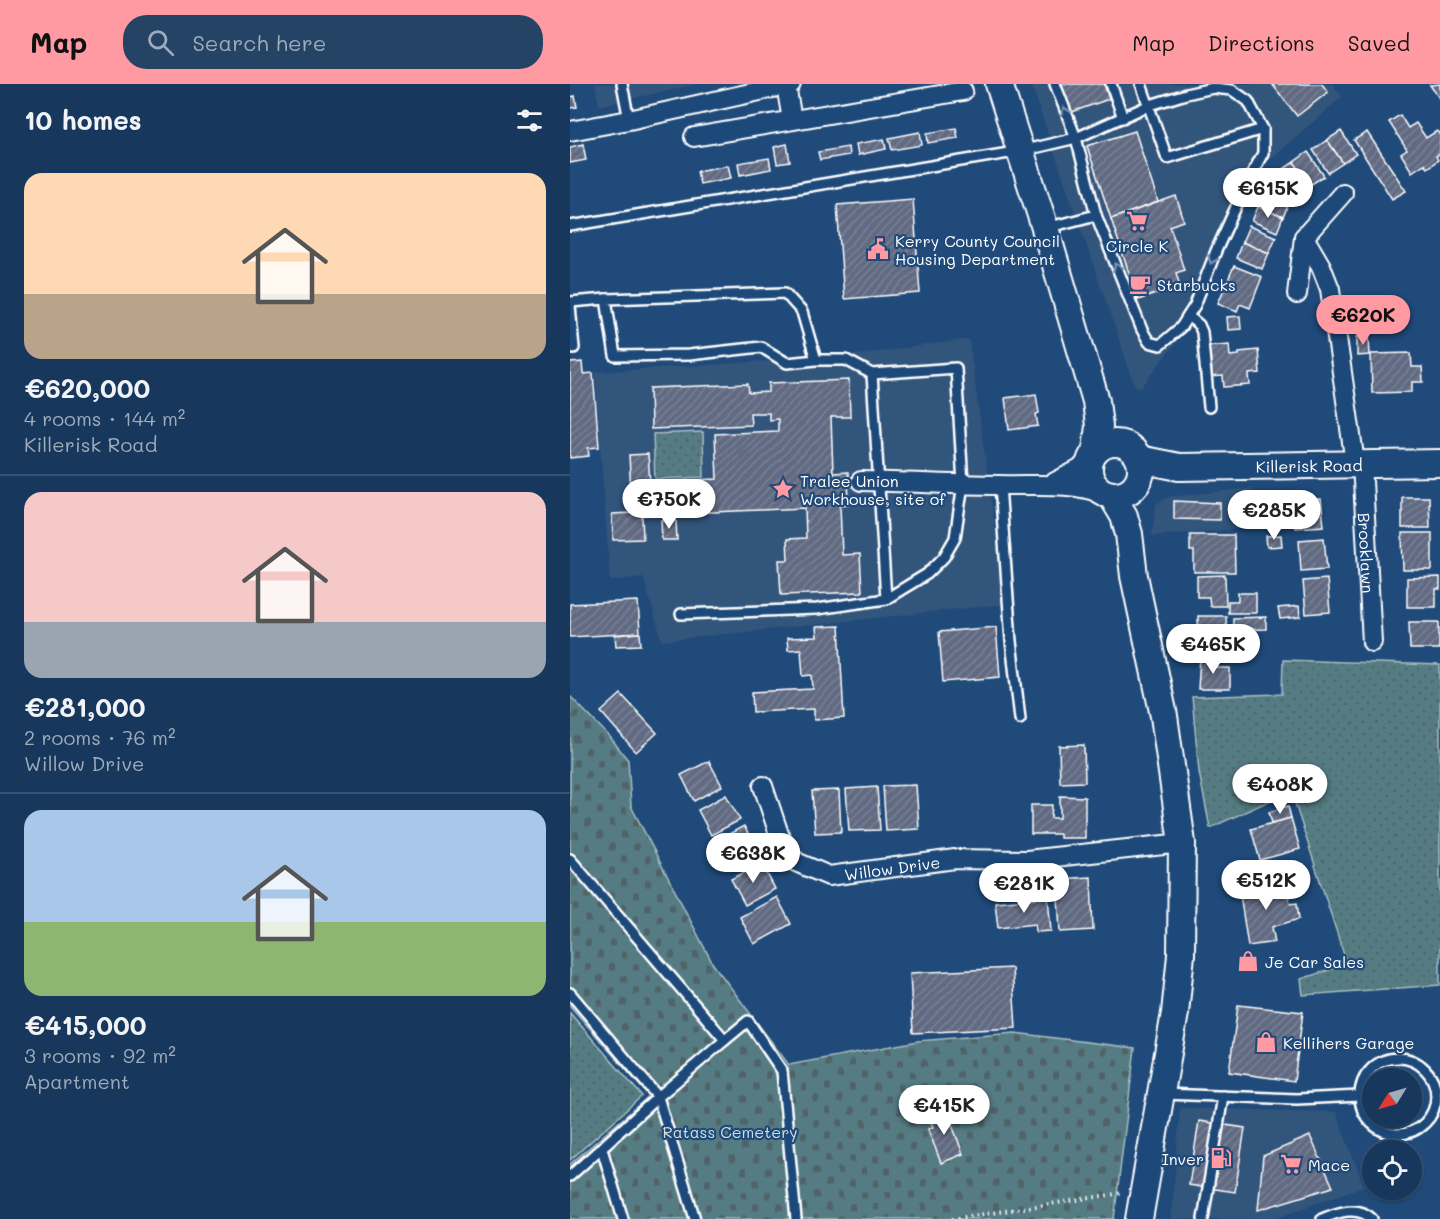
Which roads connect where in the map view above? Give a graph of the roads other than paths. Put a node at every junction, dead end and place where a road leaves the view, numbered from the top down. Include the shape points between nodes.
1 (622, 84) edge
2 (789, 84) edge
3 (999, 84) edge
4 (1055, 84) edge
5 (1111, 84) edge
6 (1141, 84) edge
7 (1211, 86) edge
8 (963, 91) dead end
9 (1150, 105) junction
10 (1122, 118) junction
11 (629, 120) junction
12 (792, 120) junction
13 (1263, 129) junction
14 (570, 131) edge
15 (694, 137) dead end
16 (1076, 138) junction
17 (1021, 151) junction
18 (1343, 193) dead end
19 (1096, 215) junction
20 (570, 226) edge
21 (1045, 228) junction
22 (1304, 237) junction
23 (1297, 294) dead end
24 (606, 299) junction
25 (570, 304) edge
26 (1188, 316) junction
27 (574, 348) dead end
28 (816, 360) junction
29 (872, 374) junction
30 (1096, 401) junction
31 (1209, 407) dead end
32 (1094, 453) junction
33 (1358, 463) junction
34 (1440, 463) edge
35 (1125, 477) junction
36 (870, 481) junction
37 (963, 484) junction
38 (1050, 484) junction
39 (1000, 485) junction
40 (886, 599) junction
41 (681, 614) dead end
42 (1372, 642) dead end
43 (1020, 720) dead end
44 (763, 786) dead end
45 (1182, 843) junction
46 (570, 859) edge
47 (570, 993) edge
48 (725, 1040) junction
49 (1438, 1092) edge
50 (1161, 1094) junction
51 (1223, 1096) junction
52 (1360, 1096) junction
53 (658, 1097) junction
54 (602, 1149) junction
55 (570, 1176) edge
56 (1141, 1207) edge
57 (623, 1219) edge
58 (695, 1219) edge
59 (796, 1219) edge
60 (1203, 1219) edge
61 (1323, 1219) edge
62 (1372, 1219) edge

1 - 11 lane
2 - 11 street
2 - 12 street
3 - 17 main road
16 -> 4 lane
5 - 10 lane
6 - 9 lane
7 - 9 lane
7 - 13 lane via 1232,90 1248,101
8 - 12 street
9 - 10 lane
9 - 13 lane via 1167,158
10 - 16 lane
11 - 14 street
12 - 15 street
13 -> 26 lane via 1263,153
16 - 17 lane
16 - 19 lane
17 - 20 lane
17 - 21 main road
18 - 22 street
19 - 21 lane
26 -> 19 lane via 1160,345 1149,342
21 - 30 main road
22 - 23 street
22 - 33 street, Brooklawn via 1330,288
24 - 25 lane
24 - 28 lane via 784,293 802,312
24 - 28 lane via 615,357 689,355 761,347 787,363
25 - 27 lane
26 - 31 lane via 1202,332
28 - 29 lane via 846,360
29 - 36 lane
29 - 37 lane via 956,368
30 - 32 main road via 1099,426
30 - 35 main road
32 - 35 main road, Killerisk Road via 1112,443
32 - 35 main road via 1090,480
32 - 38 street via 1075,473
33 - 34 main road, Killerisk Road
33 - 35 main road, Killerisk Road via 1179,466
33 - 42 street, Brooklawn
35 - 38 street via 1074,485
35 - 45 main road via 1134,576 1164,716
36 - 37 street
36 - 40 lane
37 - 39 street
37 - 40 lane via 956,538 944,557
38 - 39 street
39 - 43 lane
40 - 41 lane via 817,609
44 - 45 street, Willow Drive via 781,840 796,862 829,876 955,859 1027,861
45 - 50 main road via 1181,955
46 - 48 lane
47 - 53 lane
48 - 53 lane
48 - 59 lane via 748,1021 782,1071
49 - 52 lane via 1420,1066 1402,1058 1389,1059 1368,1072
49 - 52 lane via 1430,1116 1422,1125 1400,1134 1377,1127 1365,1114
50 - 51 lane
50 - 56 main road
51 - 52 lane
51 - 60 lane
53 - 54 lane
53 - 58 lane
54 - 55 lane
54 - 57 lane
61 - 62 lane via 1343,1210

